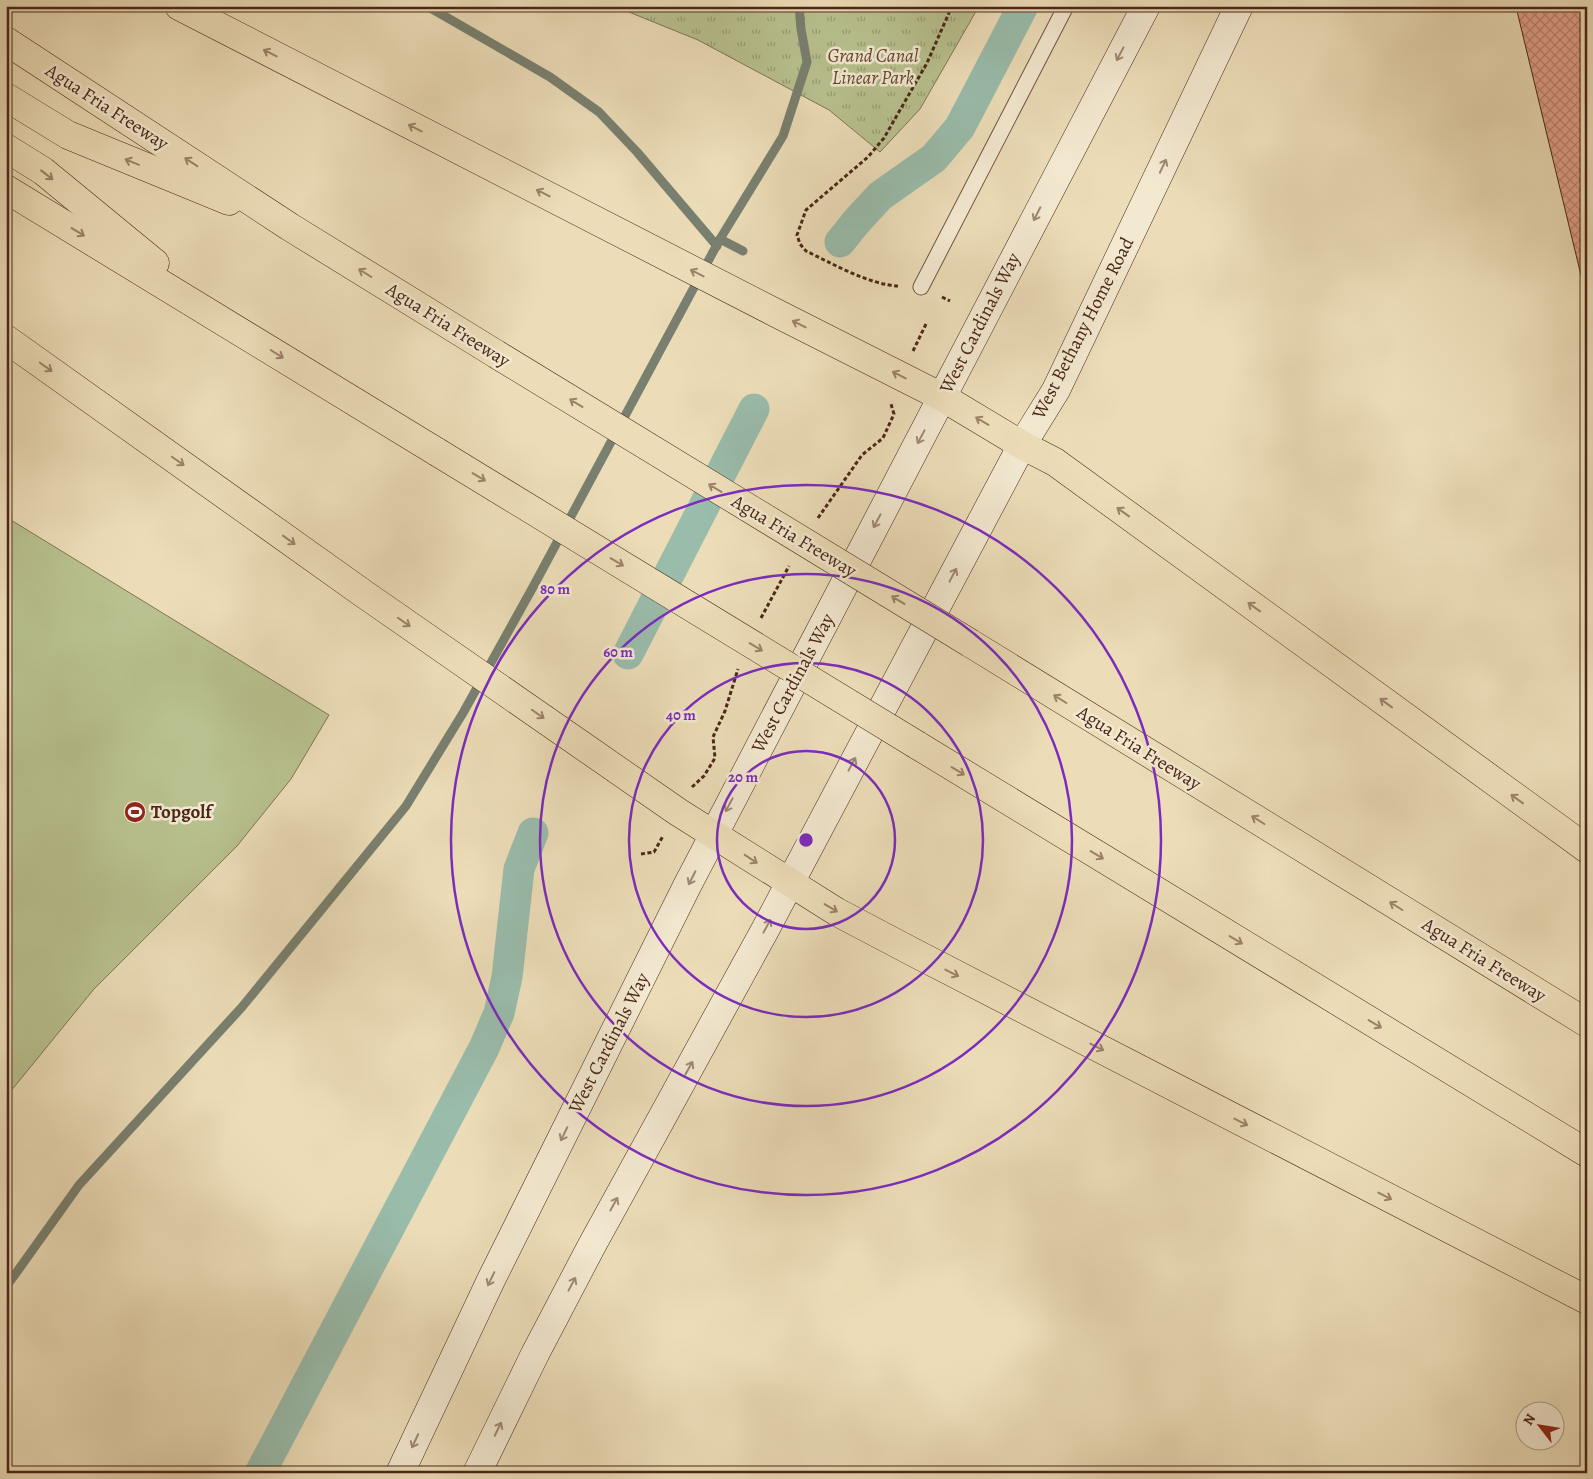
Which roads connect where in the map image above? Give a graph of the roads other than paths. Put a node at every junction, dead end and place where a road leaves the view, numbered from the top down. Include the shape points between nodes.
1 (179, 6) edge
2 (1066, 6) edge
3 (1146, 6) edge
4 (1239, 6) edge
5 (6, 41) edge
6 (6, 97) edge
7 (6, 148) edge
8 (6, 189) edge
9 (290, 227) junction
10 (921, 287) dead end
11 (235, 328) junction
12 (6, 339) edge
13 (942, 397) junction
14 (1022, 445) junction
15 (714, 834) junction
16 (1587, 849) edge
17 (789, 883) junction
18 (1587, 1023) edge
19 (1587, 1153) edge
20 (1587, 1300) edge
21 (400, 1473) edge
22 (477, 1473) edge

13 -> 1 highway
2 - 10 lane
3 -> 13 main road, West Cardinals Way
14 -> 4 main road, West Bethany Home Road via 1056,390
9 -> 5 highway, Agua Fria Freeway
9 -> 6 highway via 68,135
7 -> 11 highway via 43,171
8 -> 11 highway
18 -> 9 highway, Agua Fria Freeway, bridge
11 -> 19 highway, bridge
12 -> 15 highway via 364,594
14 -> 13 highway
13 -> 15 main road, West Cardinals Way
16 -> 14 highway via 1055,462
17 -> 14 main road
15 -> 17 highway
15 -> 21 main road, West Cardinals Way via 490,1280
17 -> 20 highway via 836,912
22 -> 17 main road via 587,1255

